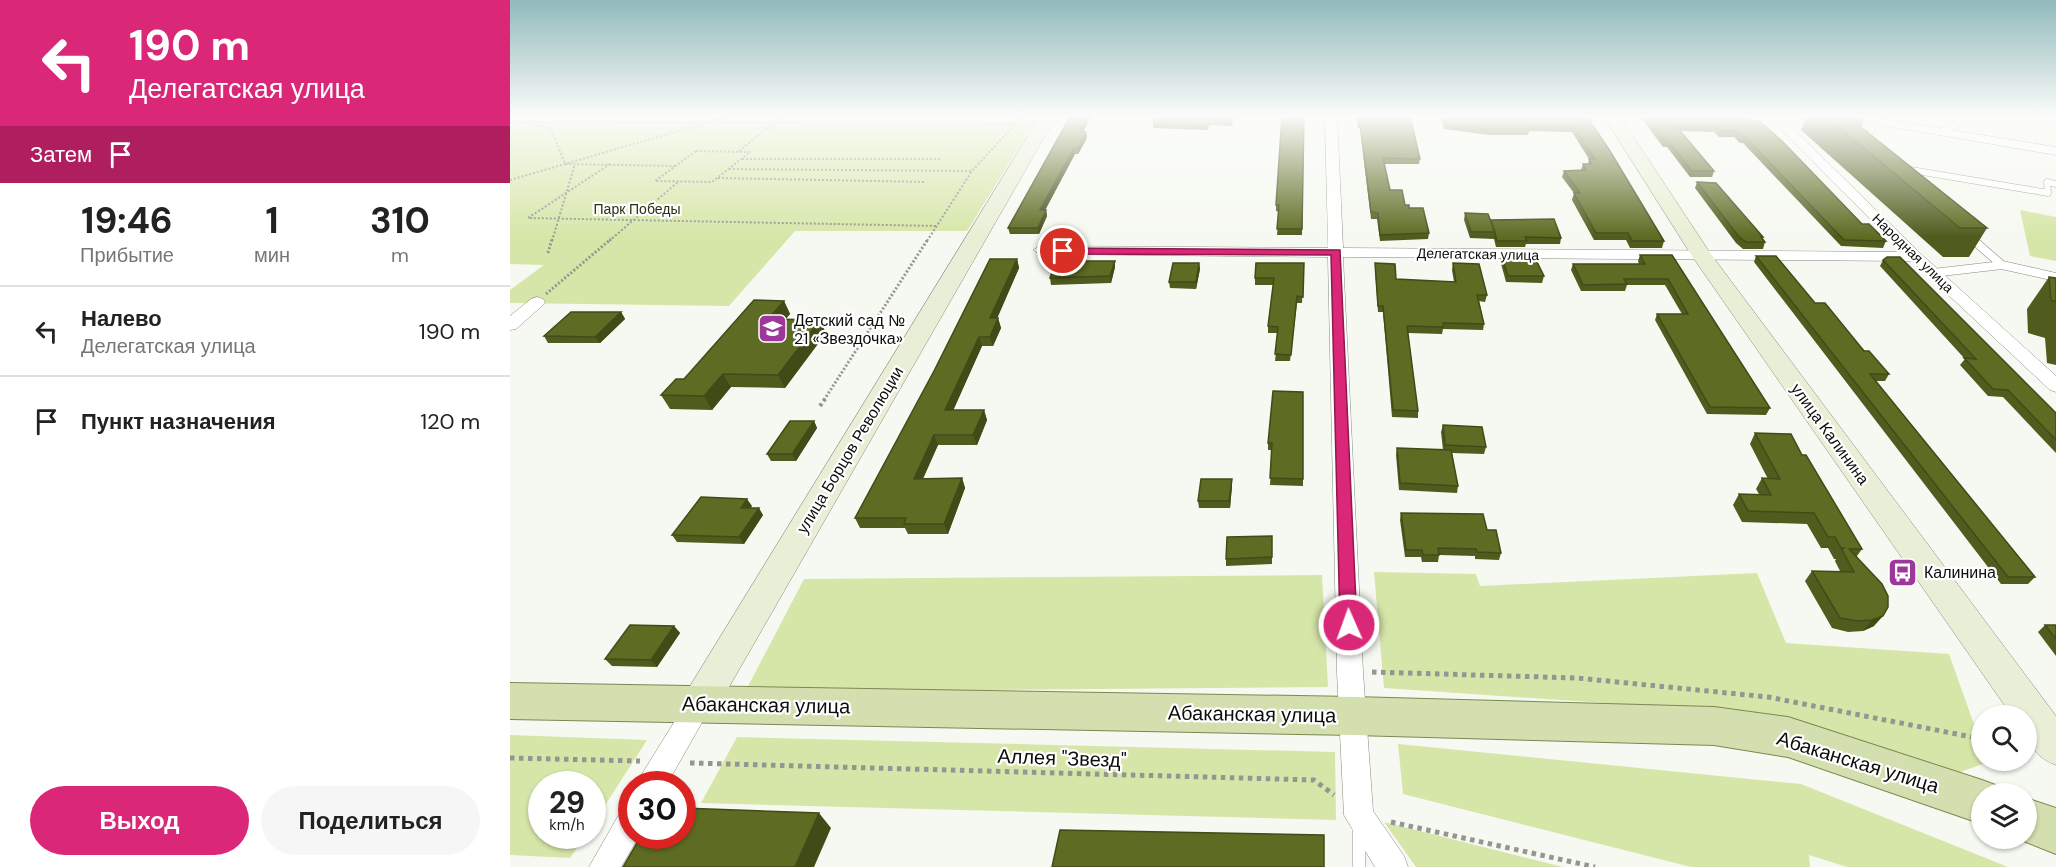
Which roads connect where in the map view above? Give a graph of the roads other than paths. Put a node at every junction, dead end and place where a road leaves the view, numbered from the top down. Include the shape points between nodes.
1 (1025, 155) edge
2 (1332, 155) edge
3 (1637, 155) edge
4 (1813, 155) edge
5 (1897, 168) edge
6 (2056, 184) edge
7 (1966, 234) edge
8 (1040, 250) dead end
9 (1336, 252) junction
10 (1702, 256) junction
11 (1916, 257) junction
12 (2002, 265) junction
13 (1933, 273) junction
14 (2056, 277) edge
15 (537, 302) road end
16 (510, 325) edge
17 (2056, 386) edge
18 (510, 701) edge
19 (700, 703) junction
20 (1354, 716) junction
21 (2056, 747) edge
22 (659, 771) edge
23 (1971, 798) edge
24 (1359, 815) junction
25 (2037, 823) edge
26 (2056, 831) edge
27 (618, 843) edge
28 (604, 867) edge
29 (1359, 867) edge
30 (1394, 867) edge

1 - 19 street, улица Борцов Революции
2 - 9 street
3 - 10 street, улица Калинина
4 - 11 street, Народная улица
5 - 6 lane via 2048,193 2047,182
7 - 12 lane
8 - 9 street, Делегатская улица
9 - 10 street, Делегатская улица
9 - 20 street
10 - 11 street, Делегатская улица
10 - 21 street, улица Калинина
11 - 13 street, Народная улица
12 - 13 lane
12 - 14 lane
13 - 17 street, Народная улица
15 - 16 street
18 - 19 main road, Абаканская улица
19 - 20 main road, Абаканская улица
19 - 22 street, улица Борцов Революции
20 - 23 main road, Абаканская улица via 1714,726 1788,737
20 - 24 street
24 - 29 lane
24 - 30 street
25 - 26 main road
27 - 28 street

